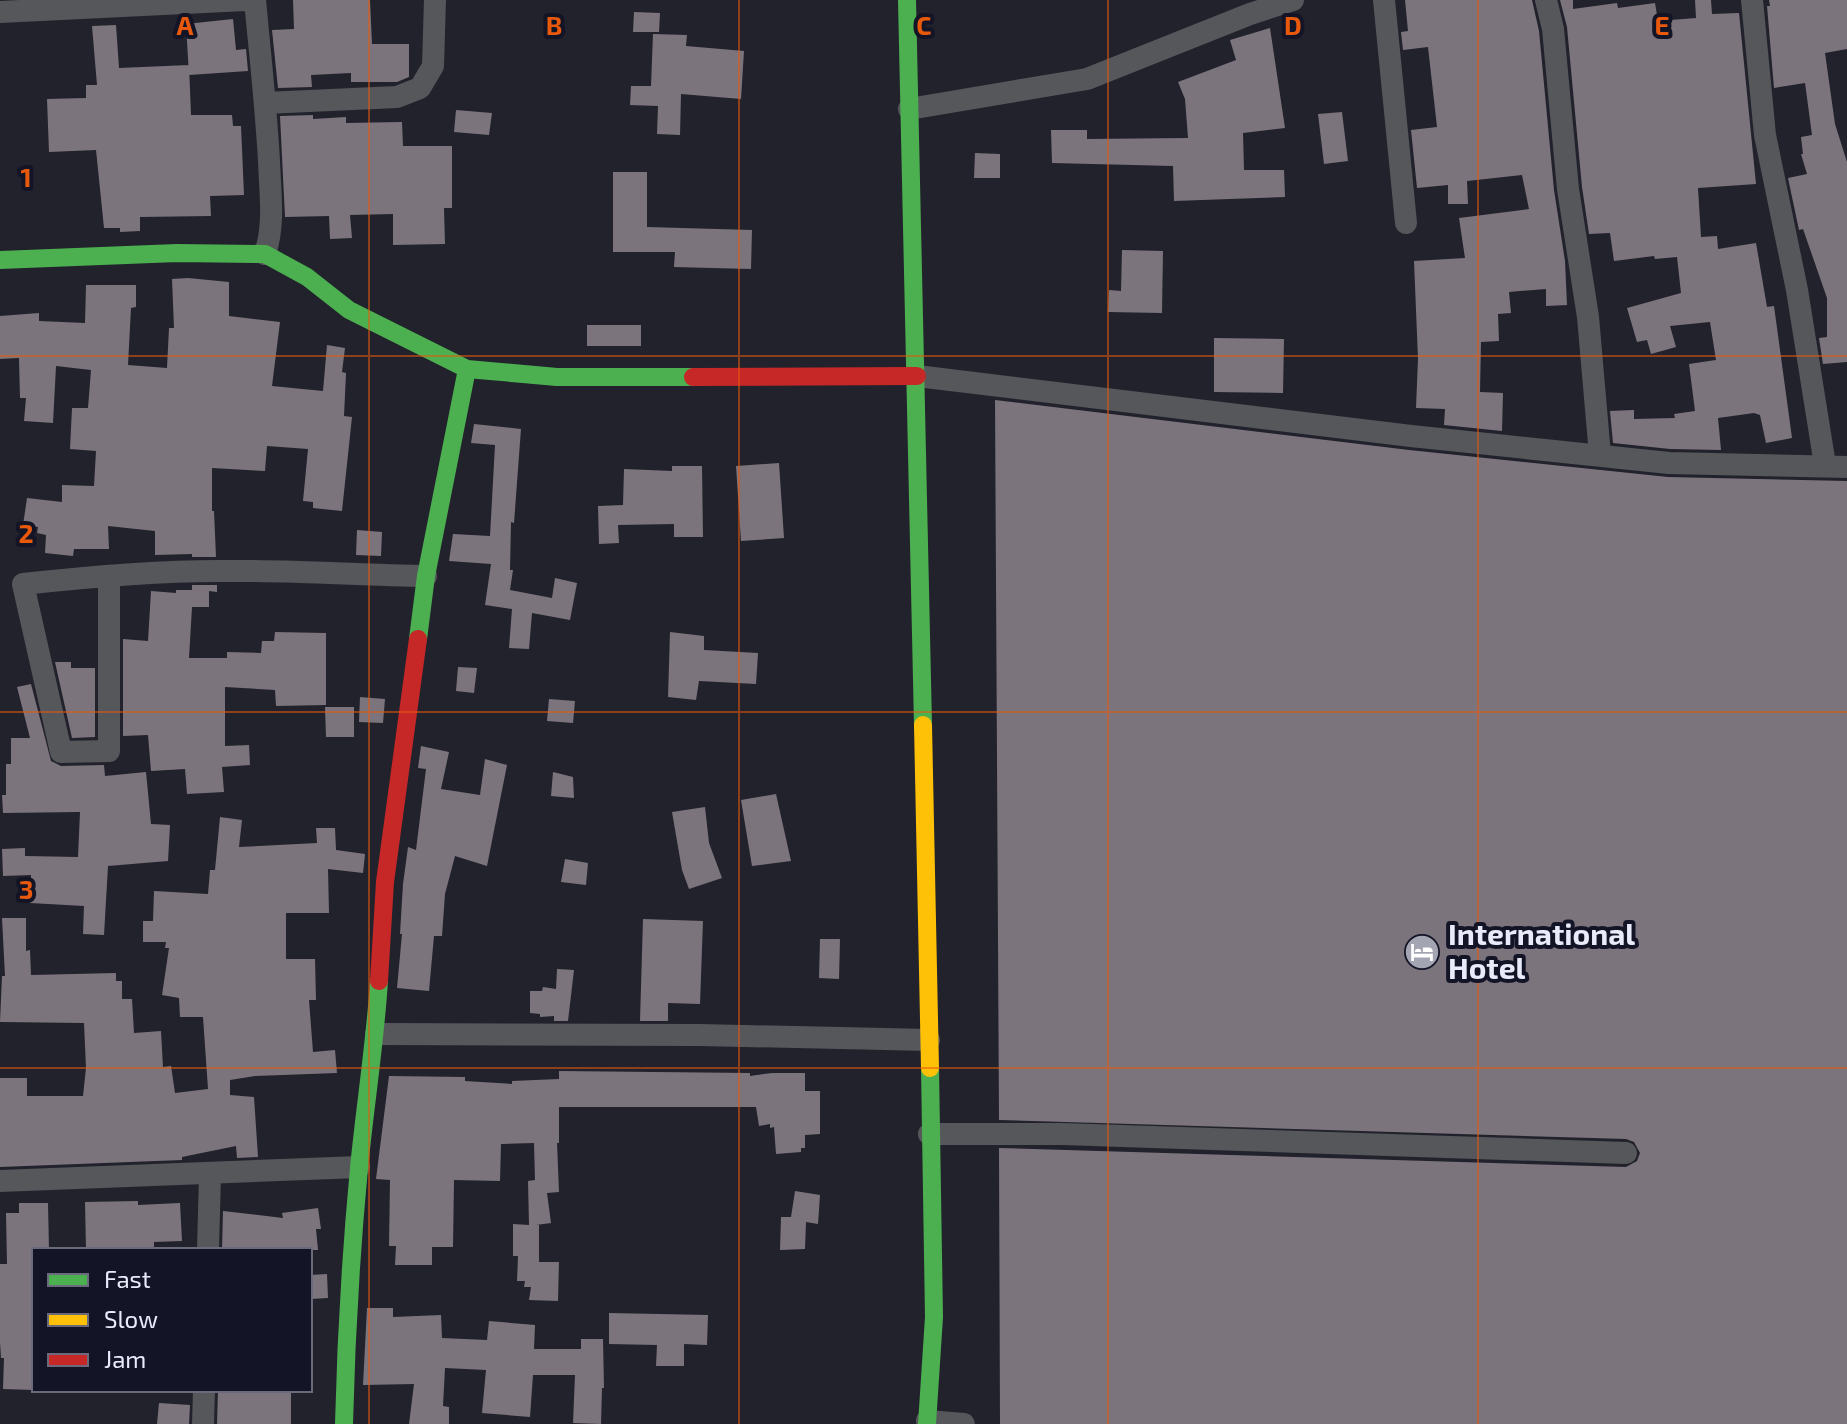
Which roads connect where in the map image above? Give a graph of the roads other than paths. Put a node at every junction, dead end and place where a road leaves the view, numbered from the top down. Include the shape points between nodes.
1 (245, 0) edge
2 (255, 0) edge
3 (435, 0) edge
4 (907, 0) edge
5 (1293, 0) edge
6 (1384, 0) edge
7 (1546, 0) edge
8 (1752, 0) edge
9 (1249, 7) edge
10 (6, 8) edge
11 (265, 103) junction
12 (909, 109) junction
13 (1406, 223) dead end
14 (265, 254) junction
15 (0, 260) edge
16 (467, 369) junction
17 (917, 376) junction
18 (1600, 455) junction
19 (1836, 466) edge
20 (426, 576) junction
21 (109, 577) junction
22 (376, 1034) junction
23 (929, 1040) junction
24 (929, 1134) junction
25 (1626, 1153) dead end
26 (359, 1167) junction
27 (210, 1174) junction
28 (0, 1181) edge
29 (208, 1248) edge
30 (204, 1392) edge
31 (927, 1422) edge
32 (203, 1424) edge
33 (344, 1424) edge
34 (964, 1424) edge

1 - 10 street
2 - 11 street
3 - 11 street via 433,66 420,88 397,97
4 - 12 main road
5 - 9 street
6 - 13 street
7 - 18 street via 1588,317
8 - 19 street via 1765,135
9 - 12 street via 1087,79
11 - 14 street via 271,207
12 - 17 main road
14 - 15 main road
14 - 16 main road via 307,277 349,310
16 - 17 main road via 557,377
16 - 20 main road
17 - 18 street
17 - 23 main road
18 - 19 street via 1669,463
20 - 21 street via 219,571
20 - 22 main road via 385,882
21 - 21 street via 109,751 61,752 23,584
22 - 23 street
22 - 26 main road
23 - 24 main road
24 - 25 street
24 - 31 main road via 934,1317
26 - 27 street
26 - 33 main road
27 - 28 street
27 - 29 street
30 - 32 street
31 - 34 street

